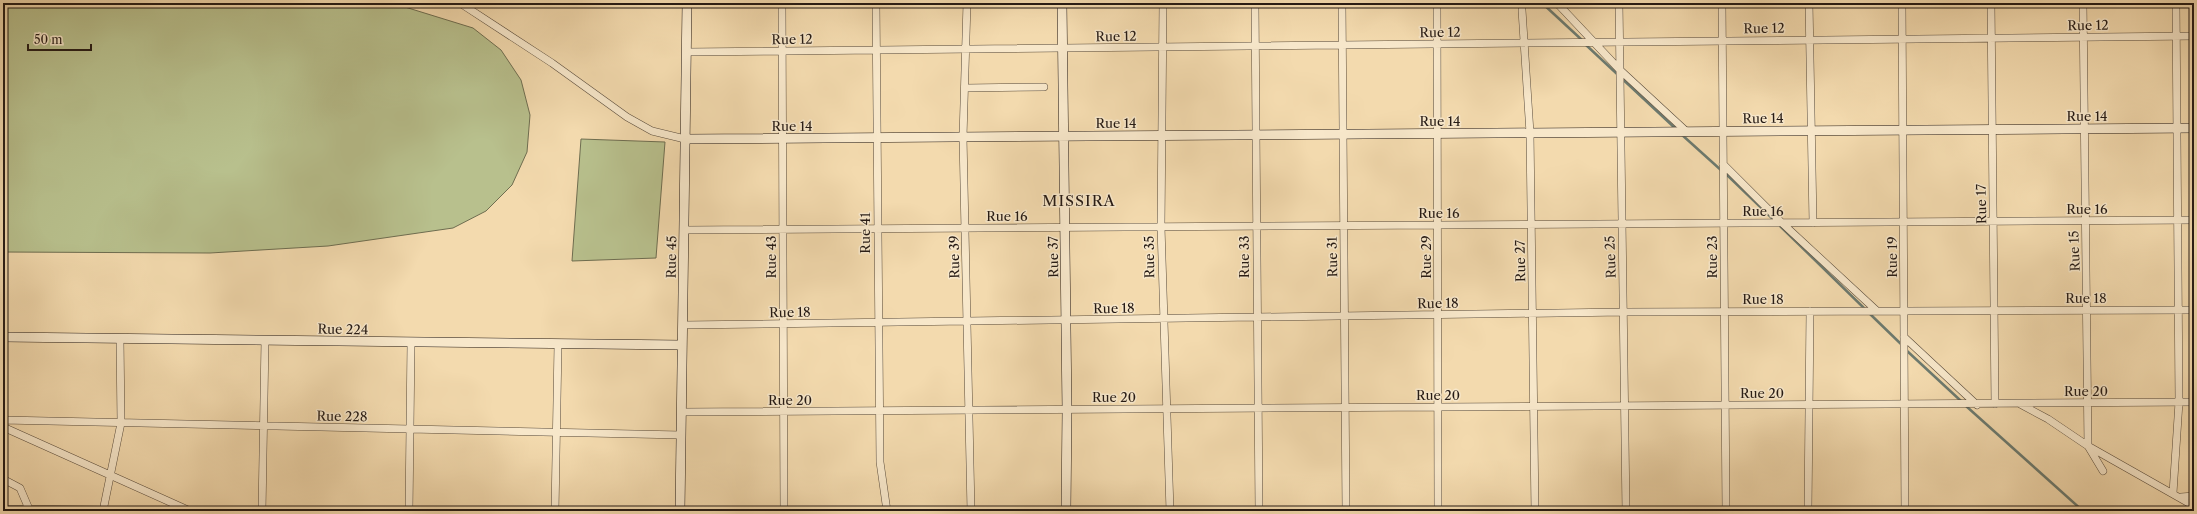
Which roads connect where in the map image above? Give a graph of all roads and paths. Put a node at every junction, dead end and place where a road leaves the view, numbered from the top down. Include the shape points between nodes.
1 (460, 3) edge
2 (687, 3) edge
3 (782, 3) edge
4 (876, 3) edge
5 (966, 3) edge
6 (1062, 3) edge
7 (1163, 3) edge
8 (1255, 3) edge
9 (1342, 3) edge
10 (1436, 3) edge
11 (1557, 3) edge
12 (1619, 3) edge
13 (1722, 3) edge
14 (1809, 3) edge
15 (1902, 3) edge
16 (1990, 3) edge
17 (2083, 3) edge
18 (2176, 3) edge
19 (1522, 10) dead end
20 (2176, 36) junction
21 (2194, 36) edge
22 (2083, 37) junction
23 (1991, 38) junction
24 (1902, 39) junction
25 (1810, 40) junction
26 (1722, 41) junction
27 (1593, 42) junction
28 (1620, 42) junction
29 (1524, 43) junction
30 (1436, 44) junction
31 (1343, 45) junction
32 (1255, 46) junction
33 (1164, 47) junction
34 (1062, 48) junction
35 (966, 49) junction
36 (876, 50) junction
37 (782, 51) junction
38 (686, 52) junction
39 (1620, 70) junction
40 (1044, 87) dead end
41 (965, 88) junction
42 (2177, 128) junction
43 (2194, 128) edge
44 (1992, 129) junction
45 (1812, 130) junction
46 (1903, 130) junction
47 (2085, 130) junction
48 (1621, 132) junction
49 (1686, 132) junction
50 (1723, 132) junction
51 (1530, 133) junction
52 (1438, 134) junction
53 (1256, 135) junction
54 (1344, 135) junction
55 (1161, 136) junction
56 (1065, 137) junction
57 (877, 138) junction
58 (963, 138) junction
59 (685, 139) junction
60 (782, 139) junction
61 (1723, 164) junction
62 (2178, 220) junction
63 (2194, 220) edge
64 (1993, 221) junction
65 (2085, 221) junction
66 (1903, 222) junction
67 (1724, 223) junction
68 (1782, 223) junction
69 (1813, 223) junction
70 (1531, 224) junction
71 (1621, 224) junction
72 (1438, 225) junction
73 (1256, 226) junction
74 (1344, 226) junction
75 (1161, 227) junction
76 (965, 228) junction
77 (1065, 228) junction
78 (877, 229) junction
79 (684, 230) junction
80 (783, 230) junction
81 (2087, 310) junction
82 (2178, 310) junction
83 (2194, 310) edge
84 (1810, 311) junction
85 (1877, 311) junction
86 (1904, 311) junction
87 (1994, 311) junction
88 (1624, 312) junction
89 (1725, 312) junction
90 (1532, 313) junction
91 (1438, 315) junction
92 (1345, 317) junction
93 (1257, 318) junction
94 (1162, 319) junction
95 (1067, 320) junction
96 (967, 322) junction
97 (878, 323) junction
98 (783, 324) junction
99 (683, 325) junction
100 (3, 337) edge
101 (120, 339) junction
102 (1904, 340) junction
103 (265, 341) junction
104 (412, 344) junction
105 (558, 345) junction
106 (682, 345) junction
107 (2178, 402) junction
108 (2194, 402) edge
109 (2018, 403) junction
110 (2086, 403) junction
111 (1904, 404) junction
112 (1977, 404) junction
113 (1995, 404) junction
114 (1809, 405) junction
115 (1624, 406) junction
116 (1726, 406) junction
117 (1534, 407) junction
118 (1346, 408) junction
119 (1438, 408) junction
120 (1165, 409) junction
121 (1257, 409) junction
122 (970, 410) junction
123 (1068, 410) junction
124 (878, 411) junction
125 (682, 412) junction
126 (783, 412) junction
127 (3, 420) edge
128 (121, 423) junction
129 (264, 426) junction
130 (3, 427) edge
131 (410, 429) junction
132 (557, 432) junction
133 (681, 435) junction
134 (2088, 446) junction
135 (2104, 470) dead end
136 (111, 476) junction
137 (3, 480) edge
138 (2173, 493) junction
139 (2194, 496) edge
140 (2181, 497) junction
141 (2194, 506) edge
142 (3, 509) edge
143 (29, 509) junction
144 (103, 510) edge
145 (190, 511) edge
146 (262, 511) edge
147 (408, 511) edge
148 (555, 511) edge
149 (680, 511) edge
150 (784, 511) edge
151 (887, 511) edge
152 (970, 511) edge
153 (1066, 511) edge
154 (1170, 511) edge
155 (1258, 511) edge
156 (1346, 511) edge
157 (1438, 511) edge
158 (1535, 511) edge
159 (1626, 511) edge
160 (1726, 511) edge
161 (1808, 511) edge
162 (1905, 511) edge

1 - 59 street via 552,63 627,117 652,131
2 - 38 street, Rue 45
3 - 37 street, Rue 43
4 - 36 street, Rue 41
5 - 35 street, Rue 39
6 - 34 street, Rue 37
7 - 33 street, Rue 35
8 - 32 street, Rue 33
9 - 31 street, Rue 31
10 - 30 street, Rue 29
11 - 27 street
12 - 28 street, Rue 25
13 - 26 street, Rue 23
14 - 25 street
15 - 24 street, Rue 19
16 - 23 street, Rue 17
17 - 22 street, Rue 15
18 - 20 street
19 - 29 street, Rue 27
20 - 21 street, Rue 12
20 - 22 street, Rue 12
20 - 42 street
22 - 23 street, Rue 12
22 - 47 street, Rue 15
23 - 24 street, Rue 12
23 - 44 street, Rue 17
24 - 25 street, Rue 12
24 - 46 street, Rue 19
25 - 26 street, Rue 12
25 - 45 street
26 - 28 street, Rue 12
26 - 50 street, Rue 23
27 - 28 street, Rue 12
27 - 29 street, Rue 12
27 - 39 street
28 - 39 street, Rue 25
29 - 30 street, Rue 12
29 - 51 street, Rue 27
30 - 31 street, Rue 12
30 - 52 street, Rue 29
31 - 32 street, Rue 12
31 - 54 street, Rue 31
32 - 33 street, Rue 12
32 - 53 street, Rue 33
33 - 34 street, Rue 12
33 - 55 street, Rue 35
34 - 35 street, Rue 12
34 - 56 street, Rue 37
35 - 36 street, Rue 12
35 - 41 street, Rue 39
36 - 37 street, Rue 12
36 - 57 street, Rue 41
37 - 38 street, Rue 12
37 - 60 street, Rue 43
38 - 59 street, Rue 45
39 - 48 street, Rue 25
39 - 49 street
40 - 41 street
41 - 58 street, Rue 39
42 - 43 street, Rue 14
42 - 47 street, Rue 14
42 - 62 street
44 - 46 street, Rue 14
44 - 47 street, Rue 14
44 - 64 street, Rue 17
45 - 46 street, Rue 14
45 - 50 street, Rue 14
45 - 69 street
46 - 66 street, Rue 19
47 - 65 street, Rue 15
48 - 49 street, Rue 14
48 - 51 street, Rue 14
48 - 71 street, Rue 25
49 - 50 street, Rue 14
50 - 61 street, Rue 23
51 - 52 street, Rue 14
51 - 70 street, Rue 27
52 - 54 street, Rue 14
52 - 72 street, Rue 29
53 - 54 street, Rue 14
53 - 55 street, Rue 14
53 - 73 street, Rue 33
54 - 74 street, Rue 31
55 - 56 street, Rue 14
55 - 75 street, Rue 35
56 - 58 street, Rue 14
56 - 77 street, Rue 37
57 - 58 street, Rue 14
57 - 60 street, Rue 14
57 - 78 street, Rue 41
58 - 76 street, Rue 39
59 - 60 street, Rue 14
59 - 79 street, Rue 45
60 - 80 street, Rue 43
61 - 67 street, Rue 23
61 - 68 street
62 - 63 street, Rue 16
62 - 65 street, Rue 16
62 - 82 street
64 - 65 street, Rue 16
64 - 66 street, Rue 16
64 - 87 street, Rue 17
65 - 81 street, Rue 15
66 - 69 street, Rue 16
66 - 86 street, Rue 19
67 - 68 street, Rue 16
67 - 71 street, Rue 16
67 - 89 street, Rue 23
68 - 69 street, Rue 16
68 - 85 street
70 - 71 street, Rue 16
70 - 72 street, Rue 16
70 - 90 street, Rue 27
71 - 88 street, Rue 25
72 - 74 street, Rue 16
72 - 91 street, Rue 29
73 - 74 street, Rue 16
73 - 75 street, Rue 16
73 - 93 street, Rue 33
74 - 92 street, Rue 31
75 - 77 street, Rue 16
75 - 94 street, Rue 35
76 - 77 street, Rue 16
76 - 78 street, Rue 16
76 - 96 street, Rue 39
77 - 95 street, Rue 37
78 - 80 street, Rue 16
78 - 97 street, Rue 41
79 - 80 street, Rue 16
79 - 99 street, Rue 45
80 - 98 street, Rue 43
81 - 82 street, Rue 18
81 - 87 street, Rue 18
81 - 110 street, Rue 15
82 - 83 street, Rue 18
82 - 107 street
84 - 85 street, Rue 18
84 - 89 street, Rue 18
84 - 114 street
85 - 86 street, Rue 18
86 - 87 street, Rue 18
86 - 102 street, Rue 19
87 - 113 street, Rue 17
88 - 89 street, Rue 18
88 - 90 street, Rue 18
88 - 115 street, Rue 25
89 - 116 street, Rue 23
90 - 91 street, Rue 18
90 - 117 street, Rue 27
91 - 92 street, Rue 18
91 - 119 street, Rue 29
92 - 93 street, Rue 18
92 - 118 street, Rue 31
93 - 94 street, Rue 18
93 - 121 street, Rue 33
94 - 95 street, Rue 18
94 - 120 street, Rue 35
95 - 96 street, Rue 18
95 - 123 street, Rue 37
96 - 97 street, Rue 18
96 - 122 street, Rue 39
97 - 98 street, Rue 18
97 - 124 street, Rue 41
98 - 99 street, Rue 18
98 - 126 street, Rue 43
99 - 106 street, Rue 45
100 - 101 street, Rue 224
101 - 103 street, Rue 224
101 - 128 street
102 - 111 street, Rue 19
102 - 112 street
103 - 104 street, Rue 224
103 - 129 street
104 - 105 street, Rue 224
104 - 131 street
105 - 106 street, Rue 224
105 - 132 street
106 - 125 street, Rue 45
107 - 108 street, Rue 20
107 - 110 street, Rue 20
107 - 138 street
109 - 110 street, Rue 20
109 - 113 street, Rue 20
109 - 134 street via 2048,419
110 - 134 street, Rue 15
111 - 112 street, Rue 20
111 - 114 street, Rue 20
111 - 162 street, Rue 19
112 - 113 street, Rue 20
114 - 116 street, Rue 20
114 - 161 street
115 - 116 street, Rue 20
115 - 117 street, Rue 20
115 - 159 street, Rue 25
116 - 160 street, Rue 23
117 - 119 street, Rue 20
117 - 158 street, Rue 27
118 - 119 street, Rue 20
118 - 121 street, Rue 20
118 - 156 street, Rue 31
119 - 157 street, Rue 29
120 - 121 street, Rue 20
120 - 123 street, Rue 20
120 - 154 street, Rue 35
121 - 155 street, Rue 33
122 - 123 street, Rue 20
122 - 124 street, Rue 20
122 - 152 street, Rue 39
123 - 153 street, Rue 37
124 - 126 street, Rue 20
124 - 151 street, Rue 41 via 880,462
125 - 126 street, Rue 20
125 - 133 street, Rue 45
126 - 150 street, Rue 43
127 - 128 street, Rue 228
128 - 129 street, Rue 228
128 - 136 street
129 - 131 street, Rue 228
129 - 146 street
130 - 136 street
131 - 132 street, Rue 228
131 - 147 street
132 - 133 street, Rue 228
132 - 148 street
133 - 149 street, Rue 45
134 - 135 street
134 - 138 street
136 - 144 street
136 - 145 street
137 - 143 street via 20,488
138 - 140 street
139 - 140 street
140 - 141 street
142 - 143 street
143 - 144 street

